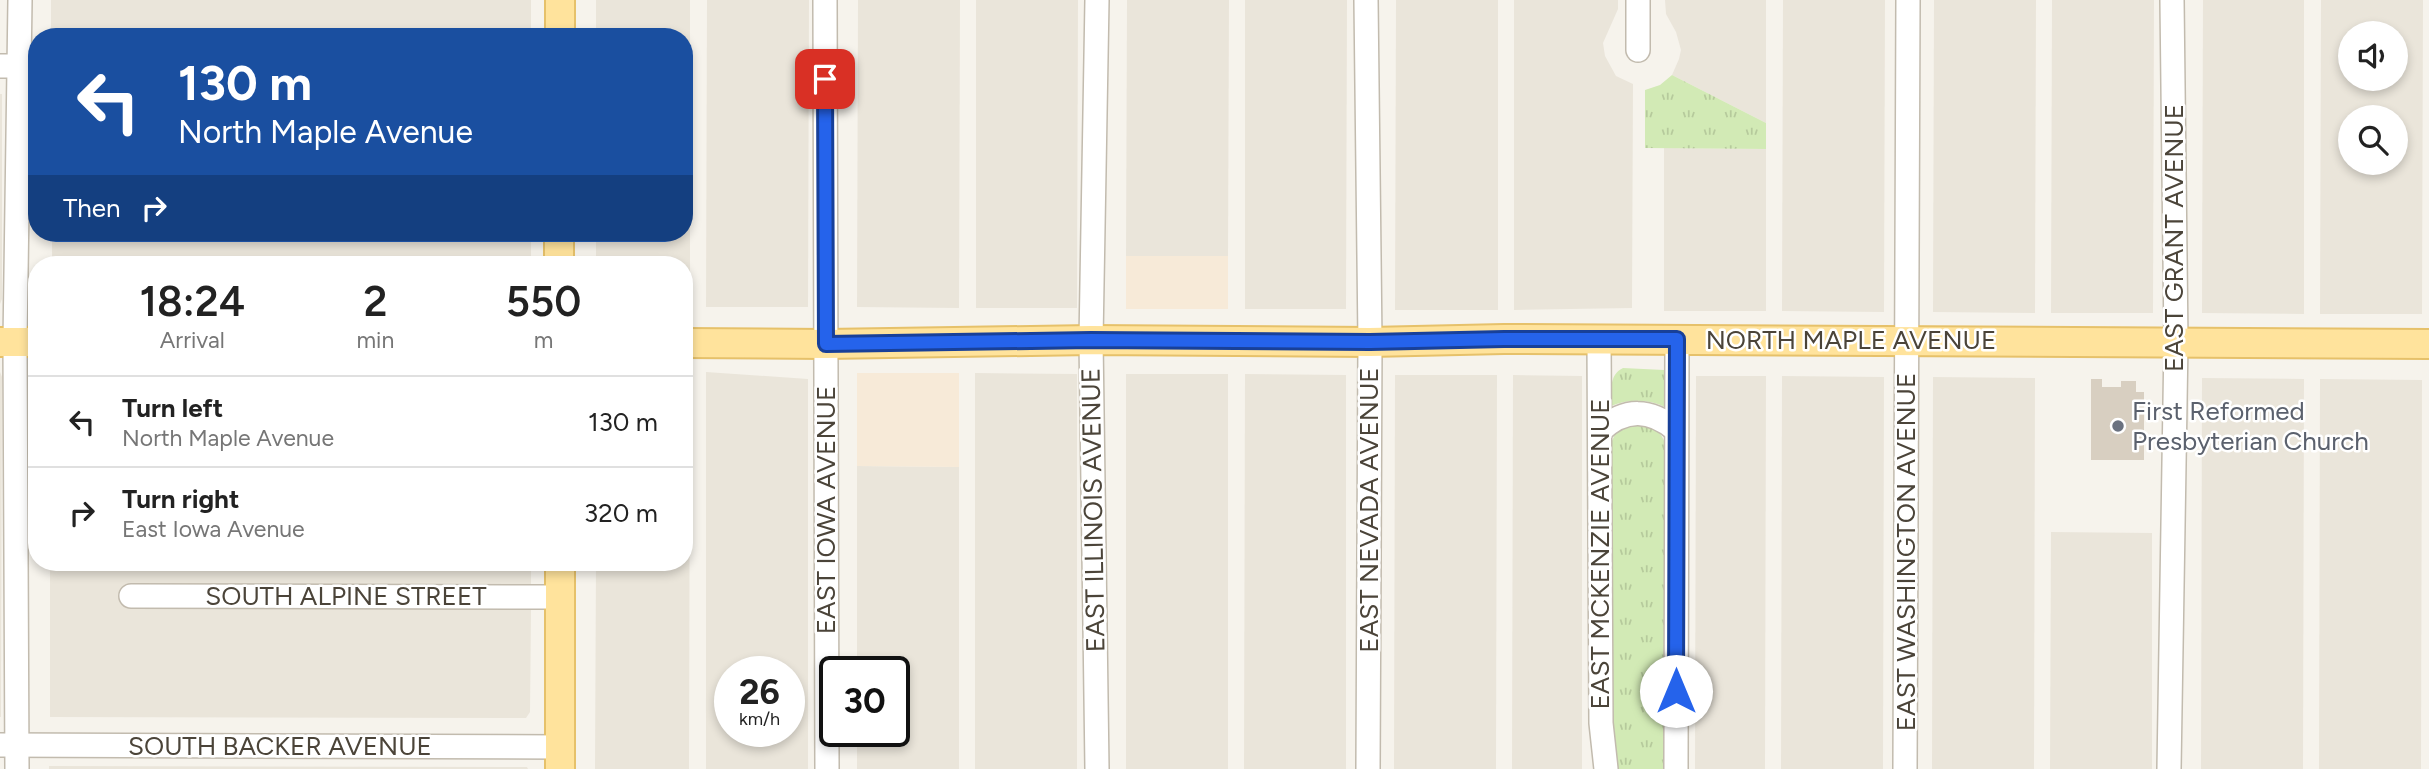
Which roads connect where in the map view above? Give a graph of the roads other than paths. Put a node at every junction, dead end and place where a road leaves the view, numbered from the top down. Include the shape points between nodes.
1 (20, 0) edge
2 (560, 0) edge
3 (825, 0) edge
4 (1097, 0) edge
5 (1366, 0) edge
6 (1638, 0) edge
7 (1908, 0) edge
8 (2172, 0) edge
9 (560, 28) edge
10 (1638, 50) dead end
11 (19, 66) edge
12 (1599, 339) junction
13 (1677, 339) junction
14 (1091, 340) junction
15 (1907, 341) junction
16 (17, 342) edge
17 (1370, 342) junction
18 (2176, 342) junction
19 (693, 343) edge
20 (826, 344) junction
21 (2429, 344) edge
22 (1676, 430) junction
23 (1600, 431) junction
24 (560, 571) edge
25 (131, 596) dead end
26 (561, 597) junction
27 (9, 745) edge
28 (560, 758) edge
29 (18, 769) edge
30 (827, 769) edge
31 (1097, 769) edge
32 (1368, 769) edge
33 (1606, 769) edge
34 (1676, 769) edge
35 (1905, 769) edge
36 (2169, 769) edge

1 - 11 street
2 - 9 main road
3 - 20 street, EAST IOWA AVENUE
4 - 14 street, EAST ILLINOIS AVENUE
5 - 17 street, EAST NEVADA AVENUE
6 - 10 street
7 - 15 street, EAST WASHINGTON AVENUE
8 - 18 street, EAST GRANT AVENUE
11 - 16 street
12 - 13 main road, NORTH MAPLE AVENUE
12 - 17 main road, NORTH MAPLE AVENUE
12 - 23 street, EAST MCKENZIE AVENUE
13 - 15 main road, NORTH MAPLE AVENUE
13 - 22 street
14 - 17 main road, NORTH MAPLE AVENUE
14 - 20 main road, NORTH MAPLE AVENUE
14 - 31 street, EAST ILLINOIS AVENUE
15 - 18 main road, NORTH MAPLE AVENUE
15 - 35 street, EAST WASHINGTON AVENUE
16 - 27 street
17 - 32 street, EAST NEVADA AVENUE
18 - 21 main road, NORTH MAPLE AVENUE
18 - 36 street, EAST GRANT AVENUE
19 - 20 main road, NORTH MAPLE AVENUE
20 - 30 street, EAST IOWA AVENUE
22 - 23 street via 1649,414 1626,415
22 - 34 street
23 - 33 street, EAST MCKENZIE AVENUE via 1601,723
24 - 26 main road
25 - 26 street, SOUTH ALPINE STREET
26 - 28 main road
27 - 28 street, SOUTH BACKER AVENUE
27 - 29 street

